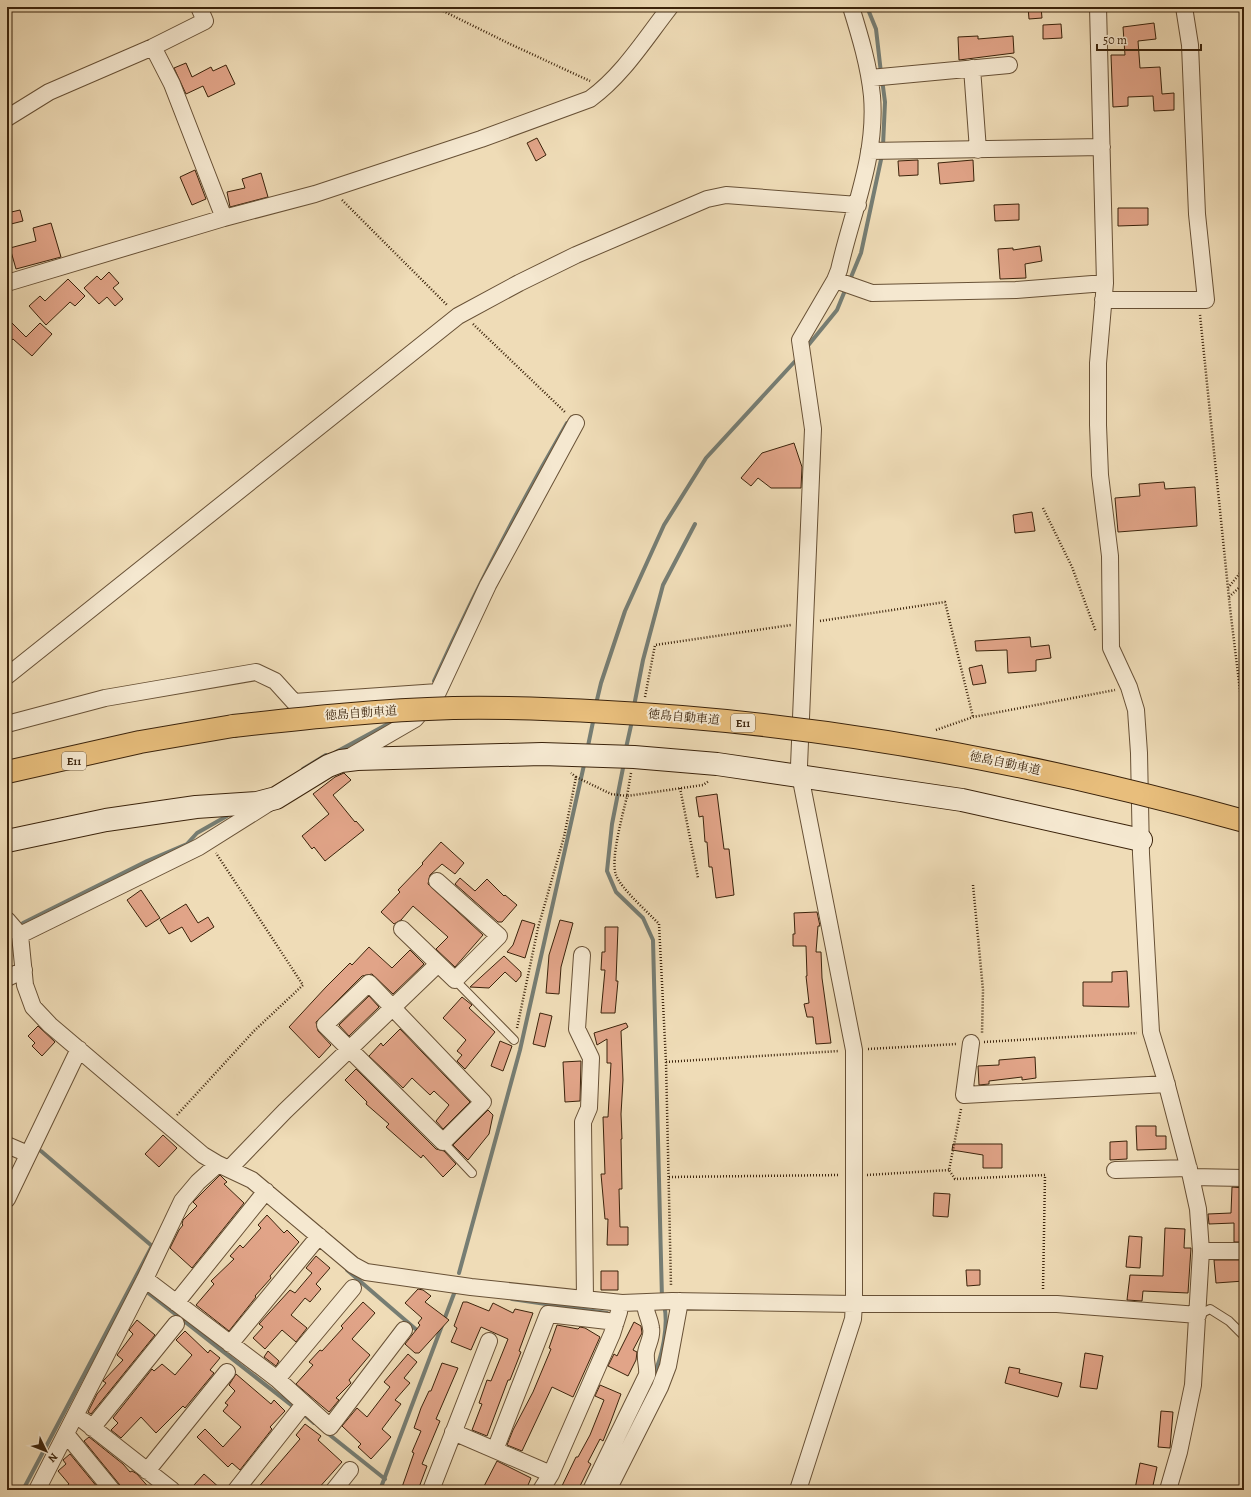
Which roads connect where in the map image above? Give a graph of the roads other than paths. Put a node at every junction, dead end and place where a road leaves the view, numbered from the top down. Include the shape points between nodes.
1 (199, 7) edge
2 (670, 7) edge
3 (851, 7) edge
4 (1098, 7) edge
5 (1184, 7) edge
6 (153, 46) junction
7 (1009, 65) dead end
8 (972, 68) junction
9 (870, 78) junction
10 (7, 118) edge
11 (1102, 147) junction
12 (978, 150) junction
13 (869, 151) junction
14 (858, 205) junction
15 (224, 218) junction
16 (839, 281) junction
17 (7, 282) edge
18 (1105, 283) junction
19 (1103, 300) junction
20 (576, 423) road end
21 (7, 676) edge
22 (438, 692) junction
23 (7, 724) edge
24 (140, 742) junction
25 (341, 762) junction
26 (7, 772) edge
27 (800, 775) junction
28 (7, 781) edge
29 (276, 798) junction
30 (1244, 821) edge
31 (1141, 840) junction
32 (7, 841) edge
33 (437, 881) dead end
34 (7, 920) edge
35 (402, 929) dead end
36 (20, 935) junction
37 (582, 955) dead end
38 (438, 964) junction
39 (24, 970) junction
40 (7, 978) edge
41 (455, 980) junction
42 (393, 1007) junction
43 (514, 1040) road end
44 (971, 1043) road end
45 (78, 1049) junction
46 (350, 1049) junction
47 (1167, 1084) junction
48 (443, 1142) junction
49 (7, 1145) edge
50 (28, 1154) junction
51 (223, 1166) junction
52 (1115, 1170) dead end
53 (472, 1173) dead end
54 (1190, 1173) junction
55 (1244, 1178) edge
56 (266, 1191) junction
57 (7, 1199) edge
58 (319, 1236) junction
59 (1201, 1251) junction
60 (1244, 1251) edge
61 (145, 1279) junction
62 (353, 1288) dead end
63 (585, 1299) junction
64 (665, 1301) junction
65 (176, 1303) junction
66 (622, 1303) junction
67 (854, 1304) junction
68 (1198, 1315) junction
69 (616, 1322) junction
70 (176, 1324) dead end
71 (404, 1330) dead end
72 (1244, 1336) edge
73 (489, 1341) dead end
74 (230, 1344) junction
75 (227, 1372) dead end
76 (656, 1373) junction
77 (277, 1379) junction
78 (304, 1404) junction
79 (76, 1416) junction
80 (92, 1428) junction
81 (453, 1432) junction
82 (66, 1434) junction
83 (495, 1450) junction
84 (350, 1470) dead end
85 (147, 1471) junction
86 (551, 1474) junction
87 (601, 1488) edge
88 (37, 1490) edge
89 (112, 1490) edge
90 (172, 1490) edge
91 (236, 1490) edge
92 (334, 1490) edge
93 (431, 1490) edge
94 (541, 1490) edge
95 (798, 1490) edge
96 (1168, 1490) edge

1 - 6 street via 205,21
2 - 15 street via 618,75 606,88 590,98 527,123 331,188
3 - 9 street
4 - 11 street
5 - 19 street via 1190,45 1197,214 1206,300
6 - 10 street via 49,92
6 - 15 street via 172,84
7 - 8 street
8 - 9 street
8 - 12 street
9 - 13 street via 872,141
11 - 12 street
11 - 18 street
12 - 13 street
13 - 14 street
14 - 16 street
14 - 21 street via 726,195 707,199 576,255 460,315
15 - 17 street
16 - 18 street via 872,293 1016,290
16 - 27 street via 800,340 813,429
18 - 19 street
19 - 31 street via 1098,362 1098,425 1100,475 1110,556 1111,648 1129,687 1136,710
20 - 22 street via 488,585
22 - 23 street via 294,702 275,681 256,672 105,698
22 - 25 street via 415,719
24 - 26 highway, 徳島自動車道 / E11
24 - 28 highway, 徳島自動車道 / E11
24 - 30 highway, 徳島自動車道 / E11, bridge via 233,726 330,715 454,708 553,709 678,716 774,726 987,758 1108,785
25 - 27 street via 357,759 542,754 717,764
25 - 29 street via 328,766
27 - 31 street via 962,800
27 - 67 street via 854,1050
29 - 32 street via 257,803 196,807 106,820
29 - 36 street via 208,841
31 - 47 street via 1151,1032
33 - 41 street via 499,936
34 - 36 street
35 - 38 street
36 - 39 street
37 - 63 street via 577,1029 591,1058 590,1108 583,1122
38 - 41 street
38 - 42 street
39 - 40 street
39 - 45 street via 25,985 33,1007
41 - 43 lane
42 - 46 street
42 - 46 street via 369,983 325,1025
42 - 48 street via 483,1102
44 - 47 street via 964,1095
45 - 50 street
45 - 51 street via 167,1126
46 - 48 street
46 - 51 street via 286,1111
47 - 54 street
48 - 53 lane
49 - 50 street
50 - 57 street
51 - 56 street via 252,1180
51 - 61 street via 198,1182 182,1201
52 - 54 street
54 - 55 street
54 - 59 street via 1198,1209
56 - 58 street
56 - 65 street
58 - 63 street via 353,1265 366,1272 471,1287
58 - 74 street
59 - 60 street
59 - 68 street
61 - 65 street
61 - 79 street
62 - 77 street
63 - 66 street
64 - 66 street
64 - 67 street
64 - 76 street via 668,1366
64 - 76 street via 646,1314 652,1332 646,1355
65 - 74 street
66 - 69 street
67 - 68 street via 1043,1304
67 - 95 street via 853,1319
68 - 72 lane via 1210,1309 1229,1321
68 - 96 street via 1193,1385
69 - 83 street via 548,1314
69 - 86 street
70 - 80 street
71 - 78 street via 330,1427
73 - 81 street
74 - 77 street
75 - 85 street
76 - 87 street
77 - 78 street
78 - 91 street
79 - 80 street
79 - 82 street
80 - 85 street
81 - 83 street
81 - 93 street
82 - 88 street
82 - 89 street
83 - 86 street
84 - 92 street
85 - 90 street
86 - 94 street

